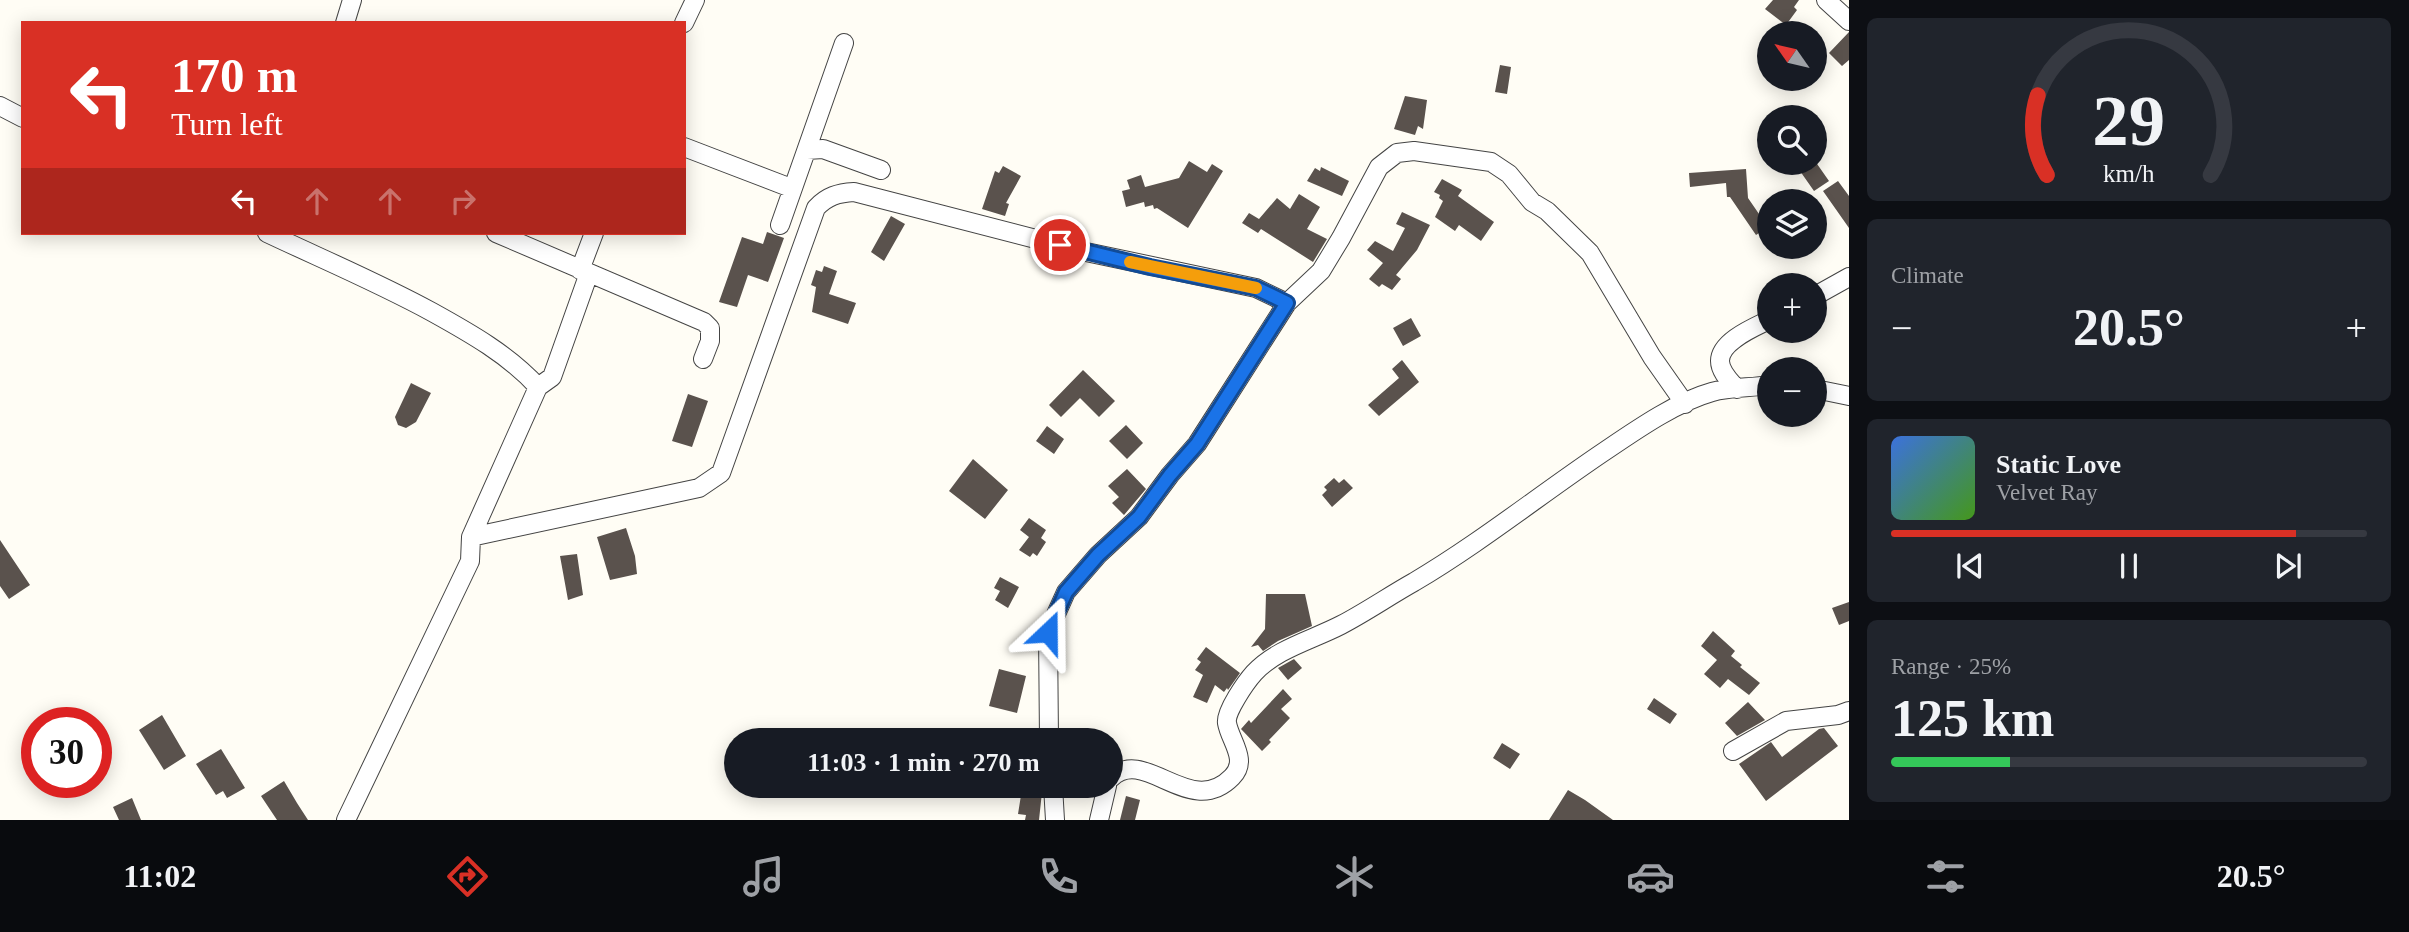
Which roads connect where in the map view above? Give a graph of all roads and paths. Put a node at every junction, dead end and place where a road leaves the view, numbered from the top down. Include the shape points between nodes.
1 (352, 0) edge
2 (695, 0) edge
3 (1826, 0) edge
4 (346, 21) edge
5 (685, 21) edge
6 (1849, 21) edge
7 (844, 43) dead end
8 (0, 106) edge
9 (21, 117) edge
10 (686, 147) edge
11 (807, 150) junction
12 (881, 170) dead end
13 (791, 188) junction
14 (780, 225) dead end
15 (271, 235) edge
16 (501, 235) edge
17 (593, 235) edge
18 (584, 271) junction
19 (1849, 277) edge
20 (1827, 289) edge
21 (1287, 303) junction
22 (1757, 326) edge
23 (703, 359) dead end
24 (1757, 386) edge
25 (538, 387) junction
26 (1737, 389) junction
27 (1827, 391) edge
28 (1849, 396) edge
29 (1685, 404) junction
30 (471, 537) junction
31 (1849, 711) edge
32 (1049, 728) edge
33 (1733, 751) dead end
34 (1123, 771) edge
35 (1054, 798) edge
36 (1104, 798) edge
37 (346, 820) edge
38 (1055, 820) edge
39 (1099, 820) edge

1 - 4 street
2 - 5 street
3 - 6 street
7 - 11 street
8 - 9 street
10 - 13 street
11 - 12 street via 823,149
11 - 13 street
13 - 14 street
15 - 25 street via 460,327
16 - 18 street
17 - 18 street
18 - 23 street via 704,322 710,328 710,341
18 - 25 street via 552,377
19 - 20 street
21 - 29 street via 1321,271 1379,167 1397,153 1415,151 1491,162 1590,253
21 - 30 street via 1256,288 1111,258 854,192 841,193 816,208 721,473 699,488
21 - 32 street via 1197,444 1139,517 1066,592 1048,632
22 - 26 street via 1736,337 1720,360
24 - 26 street
25 - 30 street
26 - 29 street via 1712,391
27 - 28 street
29 - 34 street via 1633,432 1441,566 1342,624 1267,659 1229,712 1226,722 1240,758 1234,776 1223,784 1210,790 1182,789 1140,769
30 - 37 street via 470,561
31 - 33 street via 1786,721
35 - 38 street
36 - 39 street

